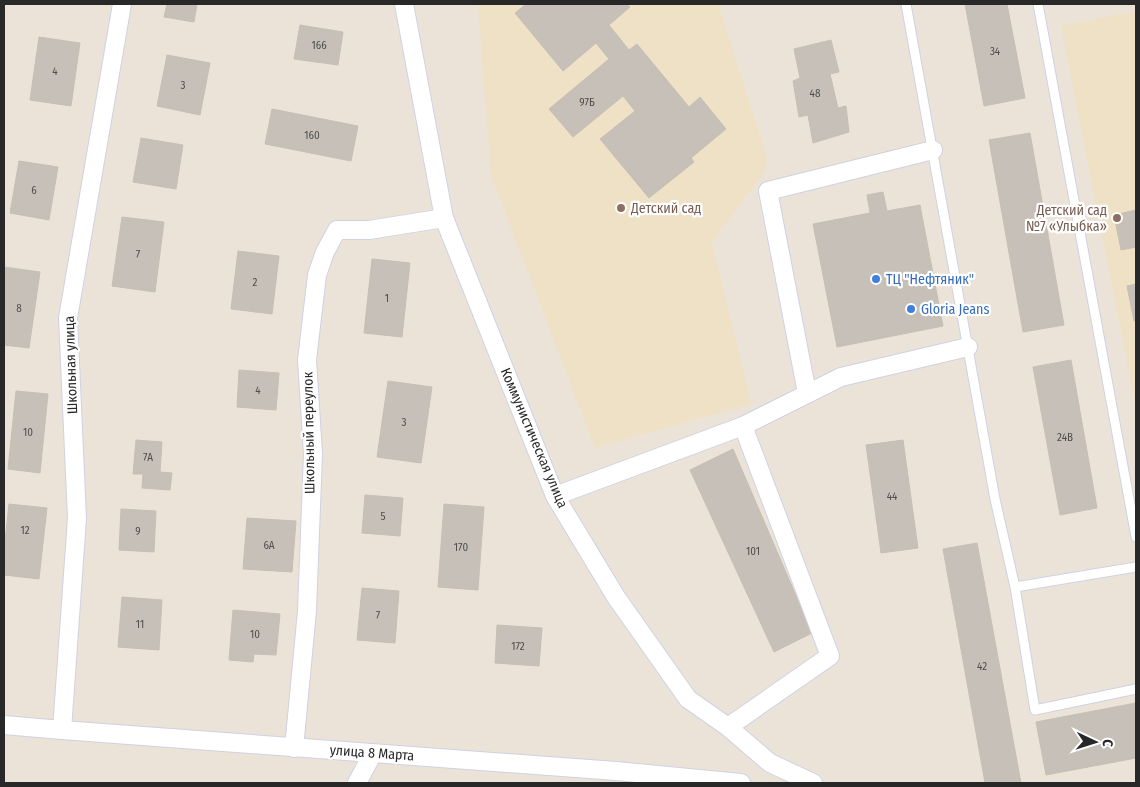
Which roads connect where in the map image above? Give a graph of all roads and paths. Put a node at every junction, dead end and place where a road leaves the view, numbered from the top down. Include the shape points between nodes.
1 (122, 4) edge
2 (404, 4) edge
3 (906, 4) edge
4 (1038, 4) edge
5 (933, 150) junction
6 (444, 218) junction
7 (968, 346) junction
8 (808, 393) junction
9 (743, 426) junction
10 (555, 496) junction
11 (1136, 537) edge
12 (1136, 567) edge
13 (1015, 588) junction
14 (1136, 690) edge
15 (4, 725) edge
16 (728, 727) junction
17 (62, 730) junction
18 (294, 748) junction
19 (372, 753) junction
20 (357, 783) edge
21 (741, 783) edge
22 (813, 783) edge

1 - 17 street, Школьная улица via 68,318 76,518
2 - 6 street, Коммунистическая улица
3 - 5 lane
4 - 11 lane
5 - 7 lane
5 - 8 street via 768,191
6 - 10 street, Коммунистическая улица
6 - 18 street, Школьный переулок via 369,230 338,230 324,252 317,275 307,360 313,454 307,611
7 - 8 street via 842,376
7 - 13 lane via 995,499
8 - 9 street
9 - 10 street
9 - 16 street via 830,656
10 - 16 street, Коммунистическая улица via 616,597 688,699
12 - 13 lane
13 - 14 lane via 1035,710
15 - 17 street, улица 8 Марта
16 - 22 street, Коммунистическая улица via 770,763
17 - 18 street, улица 8 Марта
18 - 19 street, улица 8 Марта
19 - 20 street
19 - 21 street, улица 8 Марта via 616,770

